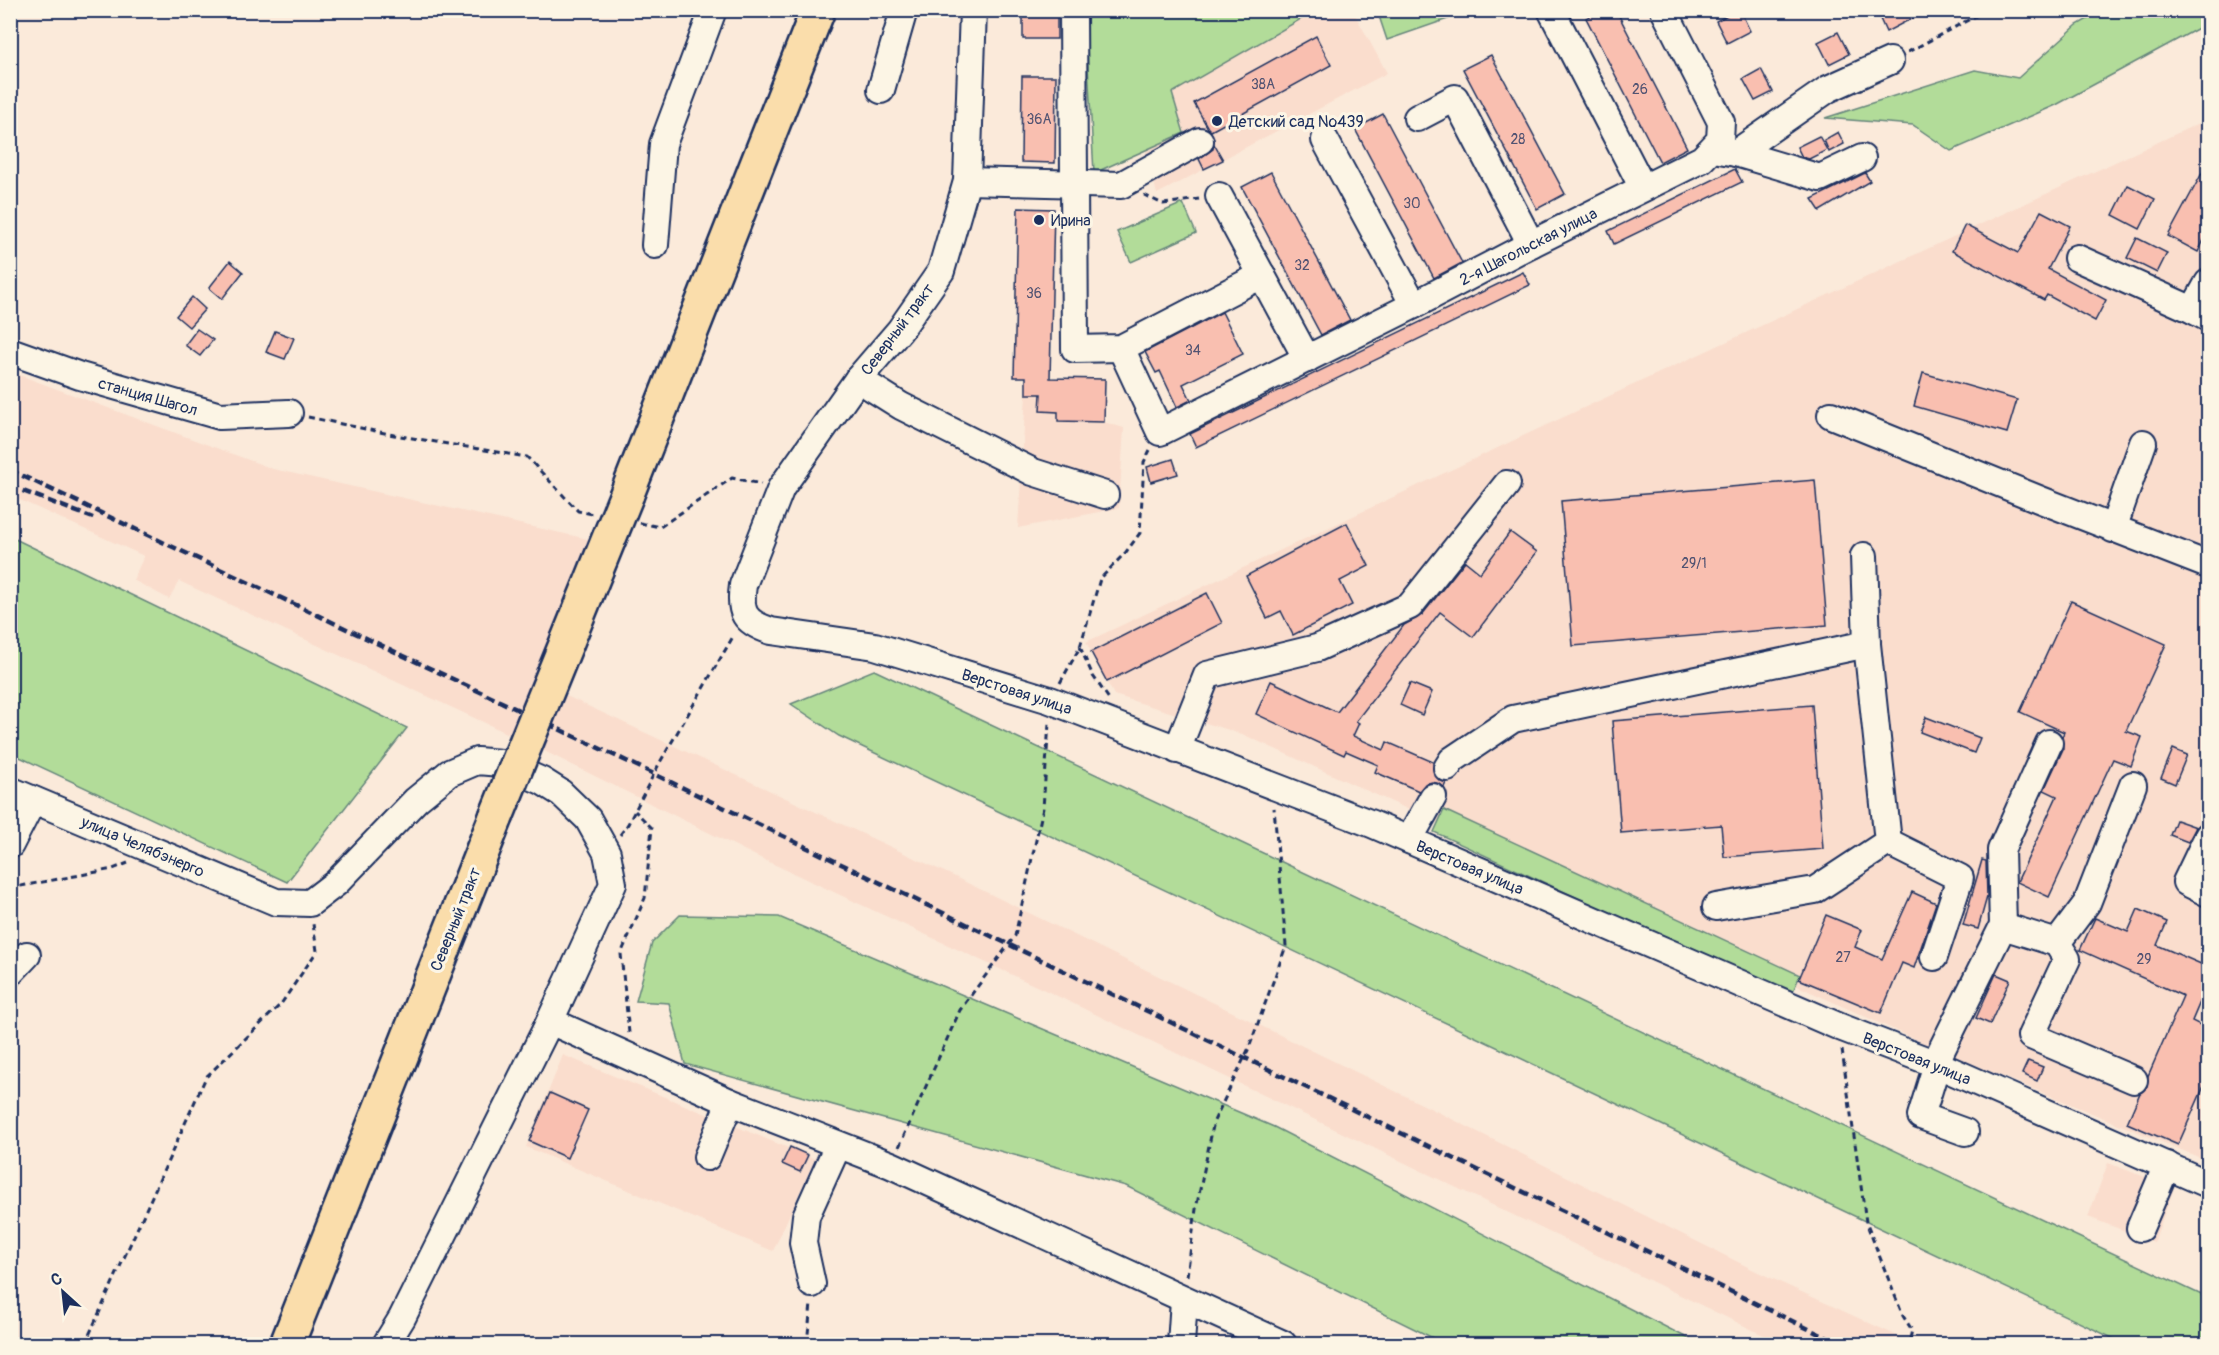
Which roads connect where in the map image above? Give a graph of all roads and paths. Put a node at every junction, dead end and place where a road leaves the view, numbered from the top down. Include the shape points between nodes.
1 (713, 10) edge
2 (818, 10) edge
3 (904, 10) edge
4 (974, 10) edge
5 (1073, 10) edge
6 (1551, 10) edge
7 (1664, 10) edge
8 (1987, 10) edge
9 (1890, 61) joint
10 (882, 90) dead end
11 (1417, 118) dead end
12 (1325, 140) dead end
13 (1200, 141) dead end
14 (1725, 151) junction
15 (1862, 158) dead end
16 (967, 181) junction
17 (1073, 184) junction
18 (1121, 185) junction
19 (1643, 188) junction
20 (1219, 196) joint
21 (1531, 244) junction
22 (655, 245) dead end
23 (2077, 258) dead end
24 (1262, 275) junction
25 (2208, 283) edge
26 (1414, 305) junction
27 (2201, 314) edge
28 (1121, 348) junction
29 (10, 351) edge
30 (1307, 359) junction
31 (858, 379) junction
32 (289, 413) joint
33 (1831, 415) dead end
34 (1160, 432) junction
35 (2143, 443) dead end
36 (1507, 484) dead end
37 (781, 488) junction
38 (1106, 495) dead end
39 (632, 508) junction
40 (602, 515) dead end
41 (2113, 529) junction
42 (1864, 556) dead end
43 (2208, 566) edge
44 (745, 616) junction
45 (1867, 644) junction
46 (1080, 647) junction
47 (1050, 700) junction
48 (1132, 732) junction
49 (2049, 743) dead end
50 (1178, 750) junction
51 (1448, 768) dead end
52 (2133, 785) dead end
53 (1272, 786) junction
54 (22, 795) edge
55 (1433, 797) dead end
56 (635, 811) junction
57 (2208, 836) edge
58 (1409, 840) junction
59 (1888, 842) junction
60 (10, 845) edge
61 (158, 851) junction
62 (607, 853) junction
63 (10, 888) edge
64 (2208, 893) edge
65 (310, 903) junction
66 (1716, 907) dead end
67 (2003, 926) junction
68 (2057, 943) junction
69 (1934, 957) dead end
70 (550, 1021) junction
71 (1840, 1027) junction
72 (630, 1056) junction
73 (1936, 1064) junction
74 (2134, 1080) dead end
75 (730, 1102) junction
76 (1965, 1132) dead end
77 (838, 1144) junction
78 (707, 1157) dead end
79 (891, 1165) junction
80 (2168, 1165) junction
81 (2208, 1184) edge
82 (2140, 1228) dead end
83 (813, 1284) joint
84 (1184, 1300) junction
85 (1909, 1343) dead end
86 (85, 1344) edge
87 (286, 1344) edge
88 (386, 1344) edge
89 (807, 1344) edge
90 (1180, 1344) edge
91 (1283, 1344) edge

1 - 22 street via 663,144
2 - 39 main road, Северный тракт
3 - 10 street
4 - 16 street, Северный тракт
5 - 17 street
6 - 19 street
7 - 14 street via 1721,122 1720,141
8 - 9 path
9 - 14 street, 2-я Шагольская улица via 1828,89
11 - 21 street via 1455,98
12 - 26 street
13 - 18 street
14 - 15 street via 1820,178
14 - 19 street, 2-я Шагольская улица
16 - 17 street
16 - 31 street, Северный тракт via 941,271 900,330
17 - 18 street
17 - 28 street via 1075,349
18 - 20 path via 1163,204
19 - 21 street, 2-я Шагольская улица
20 - 24 street
21 - 26 street, 2-я Шагольская улица
23 - 27 street
24 - 28 street
24 - 30 street
25 - 27 street
26 - 30 street, 2-я Шагольская улица
28 - 34 street
29 - 32 street, станция Шагол via 220,417
30 - 34 street, 2-я Шагольская улица
31 - 37 street, Северный тракт
31 - 38 street via 901,406 1034,472
32 - 40 path via 527,457 578,511
33 - 41 street
34 - 46 path via 1144,462 1140,533 1100,579
35 - 41 street
36 - 50 street via 1410,606 1317,648 1208,675
37 - 39 path via 732,478 660,528
37 - 44 street, Северный тракт via 743,585 740,601
39 - 87 main road, Северный тракт, bridge via 496,817
41 - 43 street
42 - 45 street
44 - 47 street, Верстовая улица via 756,626 771,631 875,646
44 - 56 path via 658,764
45 - 51 street via 1513,719 1452,760
45 - 59 street
46 - 47 path
46 - 48 path via 1093,676
47 - 48 street, Верстовая улица
47 - 79 path via 1043,808 1015,936 960,1010
48 - 50 street, Верстовая улица
49 - 67 street via 2001,850
50 - 53 street, Верстовая улица
52 - 68 street via 2088,903
53 - 58 street, Верстовая улица
53 - 84 path via 1286,946 1249,1048 1214,1121 1196,1209
54 - 60 street
54 - 61 street, улица Челябэнерго
55 - 58 street
56 - 62 path
56 - 72 path via 652,828 645,898 621,954
57 - 64 street via 2186,882
58 - 71 street, Верстовая улица
59 - 66 street via 1815,890
59 - 69 street via 1960,878
61 - 63 path via 113,869
61 - 65 street, улица Челябэнерго via 276,902
62 - 65 street via 588,819 561,793 501,763 477,761 449,773 416,800 336,883
62 - 70 street via 613,884
65 - 86 path via 317,951 281,1004 206,1077
67 - 68 street
67 - 73 street
68 - 74 street via 2067,959 2031,1036
70 - 72 street
70 - 88 street
71 - 73 street, Верстовая улица
71 - 85 path via 1866,1222 1912,1330
72 - 75 street
73 - 76 street via 1921,1116
73 - 80 street, Верстовая улица
75 - 77 street
75 - 78 street
77 - 79 street
77 - 83 street via 806,1216 803,1243
79 - 84 street
80 - 81 street, Верстовая улица
80 - 82 street
83 - 89 path
84 - 90 street
84 - 91 street

